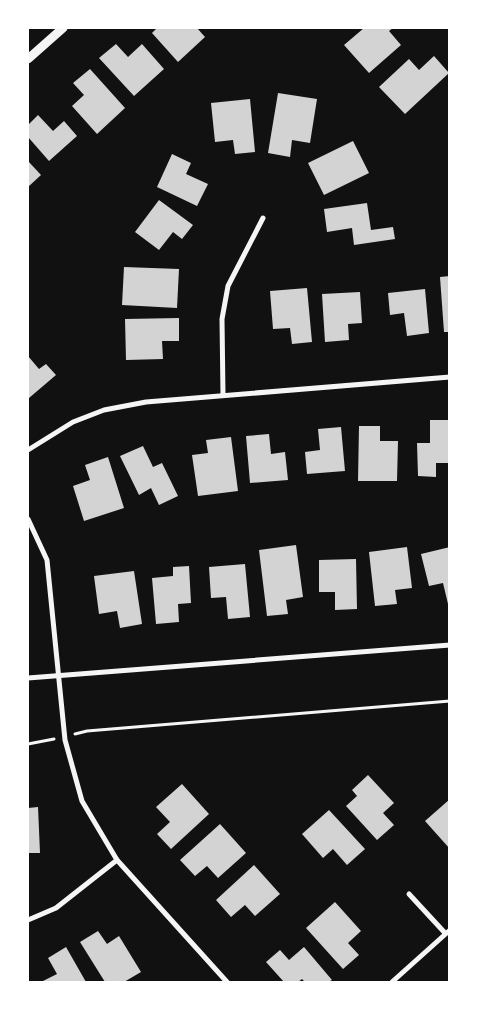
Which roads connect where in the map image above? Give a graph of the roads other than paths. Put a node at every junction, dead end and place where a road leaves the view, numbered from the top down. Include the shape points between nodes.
1 (63, 28) edge
2 (28, 59) edge
3 (263, 218) dead end
4 (450, 377) edge
5 (223, 396) junction
6 (28, 450) edge
7 (28, 519) edge
8 (450, 645) edge
9 (58, 676) junction
10 (28, 678) edge
11 (117, 860) junction
12 (409, 894) dead end
13 (28, 920) edge
14 (447, 932) edge
15 (227, 982) edge
16 (392, 982) edge

1 - 2 street
3 - 5 street via 228,286 222,319
4 - 5 street
5 - 6 street via 146,402 104,410 73,422
7 - 9 street via 47,560
8 - 9 street
9 - 10 street
9 - 11 street via 65,740 82,801
11 - 13 street via 56,908
11 - 15 street
12 - 14 street
14 - 16 street

